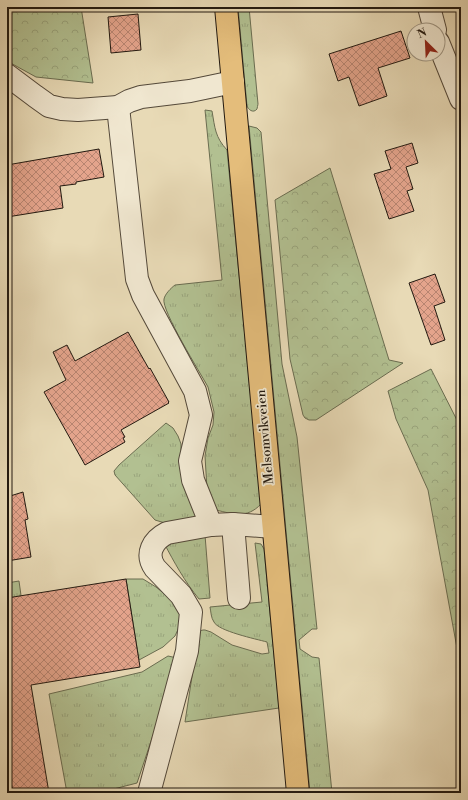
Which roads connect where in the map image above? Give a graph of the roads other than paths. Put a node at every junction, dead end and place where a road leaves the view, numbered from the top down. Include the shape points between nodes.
1 (226, 7) edge
2 (429, 7) edge
3 (433, 22) edge
4 (446, 62) edge
5 (7, 75) edge
6 (234, 82) junction
7 (461, 99) edge
8 (118, 107) junction
9 (233, 524) junction
10 (211, 525) junction
11 (274, 527) junction
12 (239, 598) dead end
13 (149, 793) edge
14 (298, 793) edge

1 - 6 main road, Melsomvikveien
2 - 3 street
4 - 7 street
5 - 8 street via 49,106 62,110
6 - 8 street via 141,97
6 - 11 main road, Melsomvikveien
8 - 10 street via 137,279 143,295 195,391 201,414 190,462 193,480
9 - 10 street
9 - 11 street
9 - 12 street
10 - 13 street via 167,533 161,536 152,548 152,563 155,568 181,595 191,612 187,651
11 - 14 main road, Melsomvikveien

